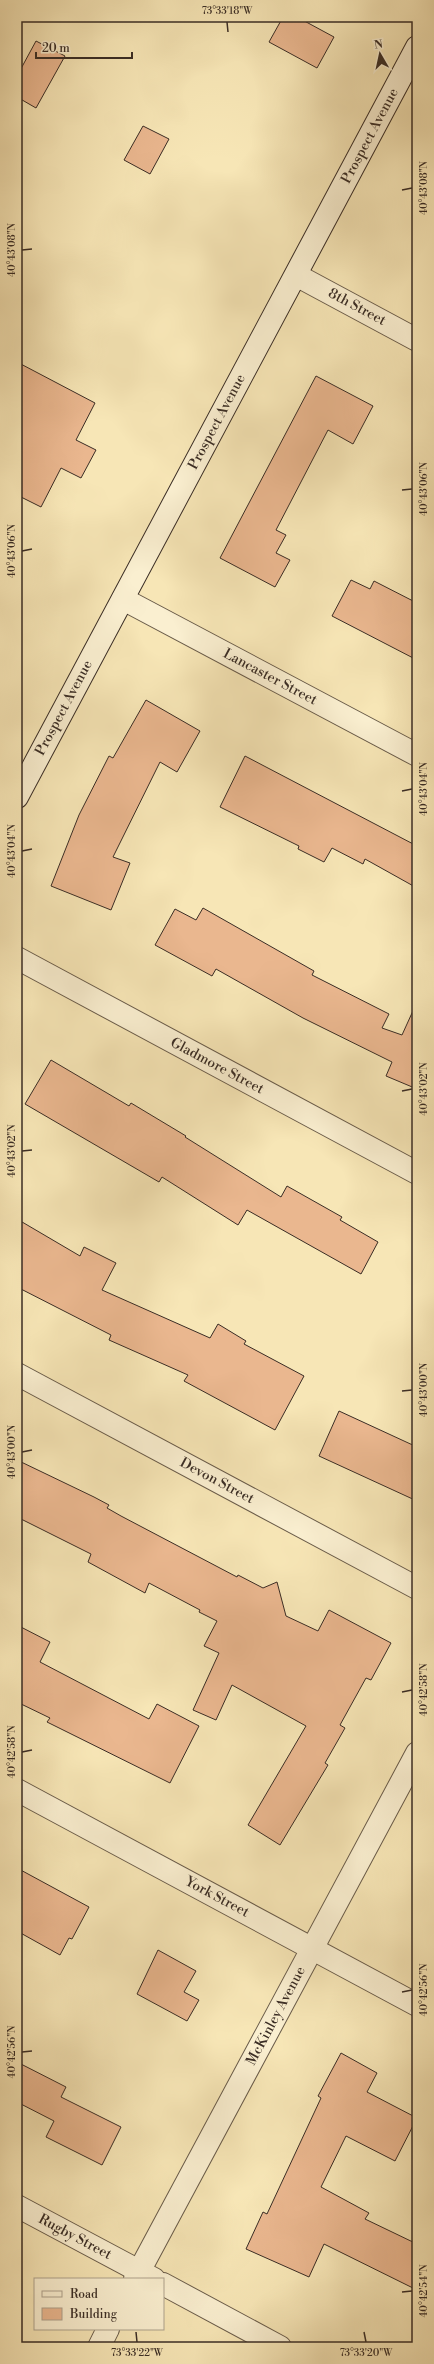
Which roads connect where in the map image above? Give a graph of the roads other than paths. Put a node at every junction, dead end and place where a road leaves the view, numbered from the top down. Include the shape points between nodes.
1 (417, 47) edge
2 (296, 275) junction
3 (417, 340) edge
4 (122, 599) junction
5 (417, 756) edge
6 (17, 797) edge
7 (17, 958) edge
8 (417, 1173) edge
9 (17, 1374) edge
10 (417, 1588) edge
11 (417, 1753) edge
12 (17, 1790) edge
13 (312, 1949) junction
14 (417, 2005) edge
15 (17, 2206) edge
16 (143, 2276) edge
17 (164, 2285) edge
18 (108, 2330) edge
19 (99, 2347) edge
20 (280, 2347) edge

1 - 2 street, Prospect Avenue
2 - 3 street, 8th Street
2 - 4 street, Prospect Avenue
4 - 5 street, Lancaster Street
4 - 6 street, Prospect Avenue
7 - 8 street, Gladmore Street
9 - 10 street, Devon Street
11 - 13 street, McKinley Avenue
12 - 13 street, York Street
13 - 14 street, York Street
13 - 16 street, McKinley Avenue
15 - 16 street, Rugby Street
17 - 20 street
18 - 19 street

